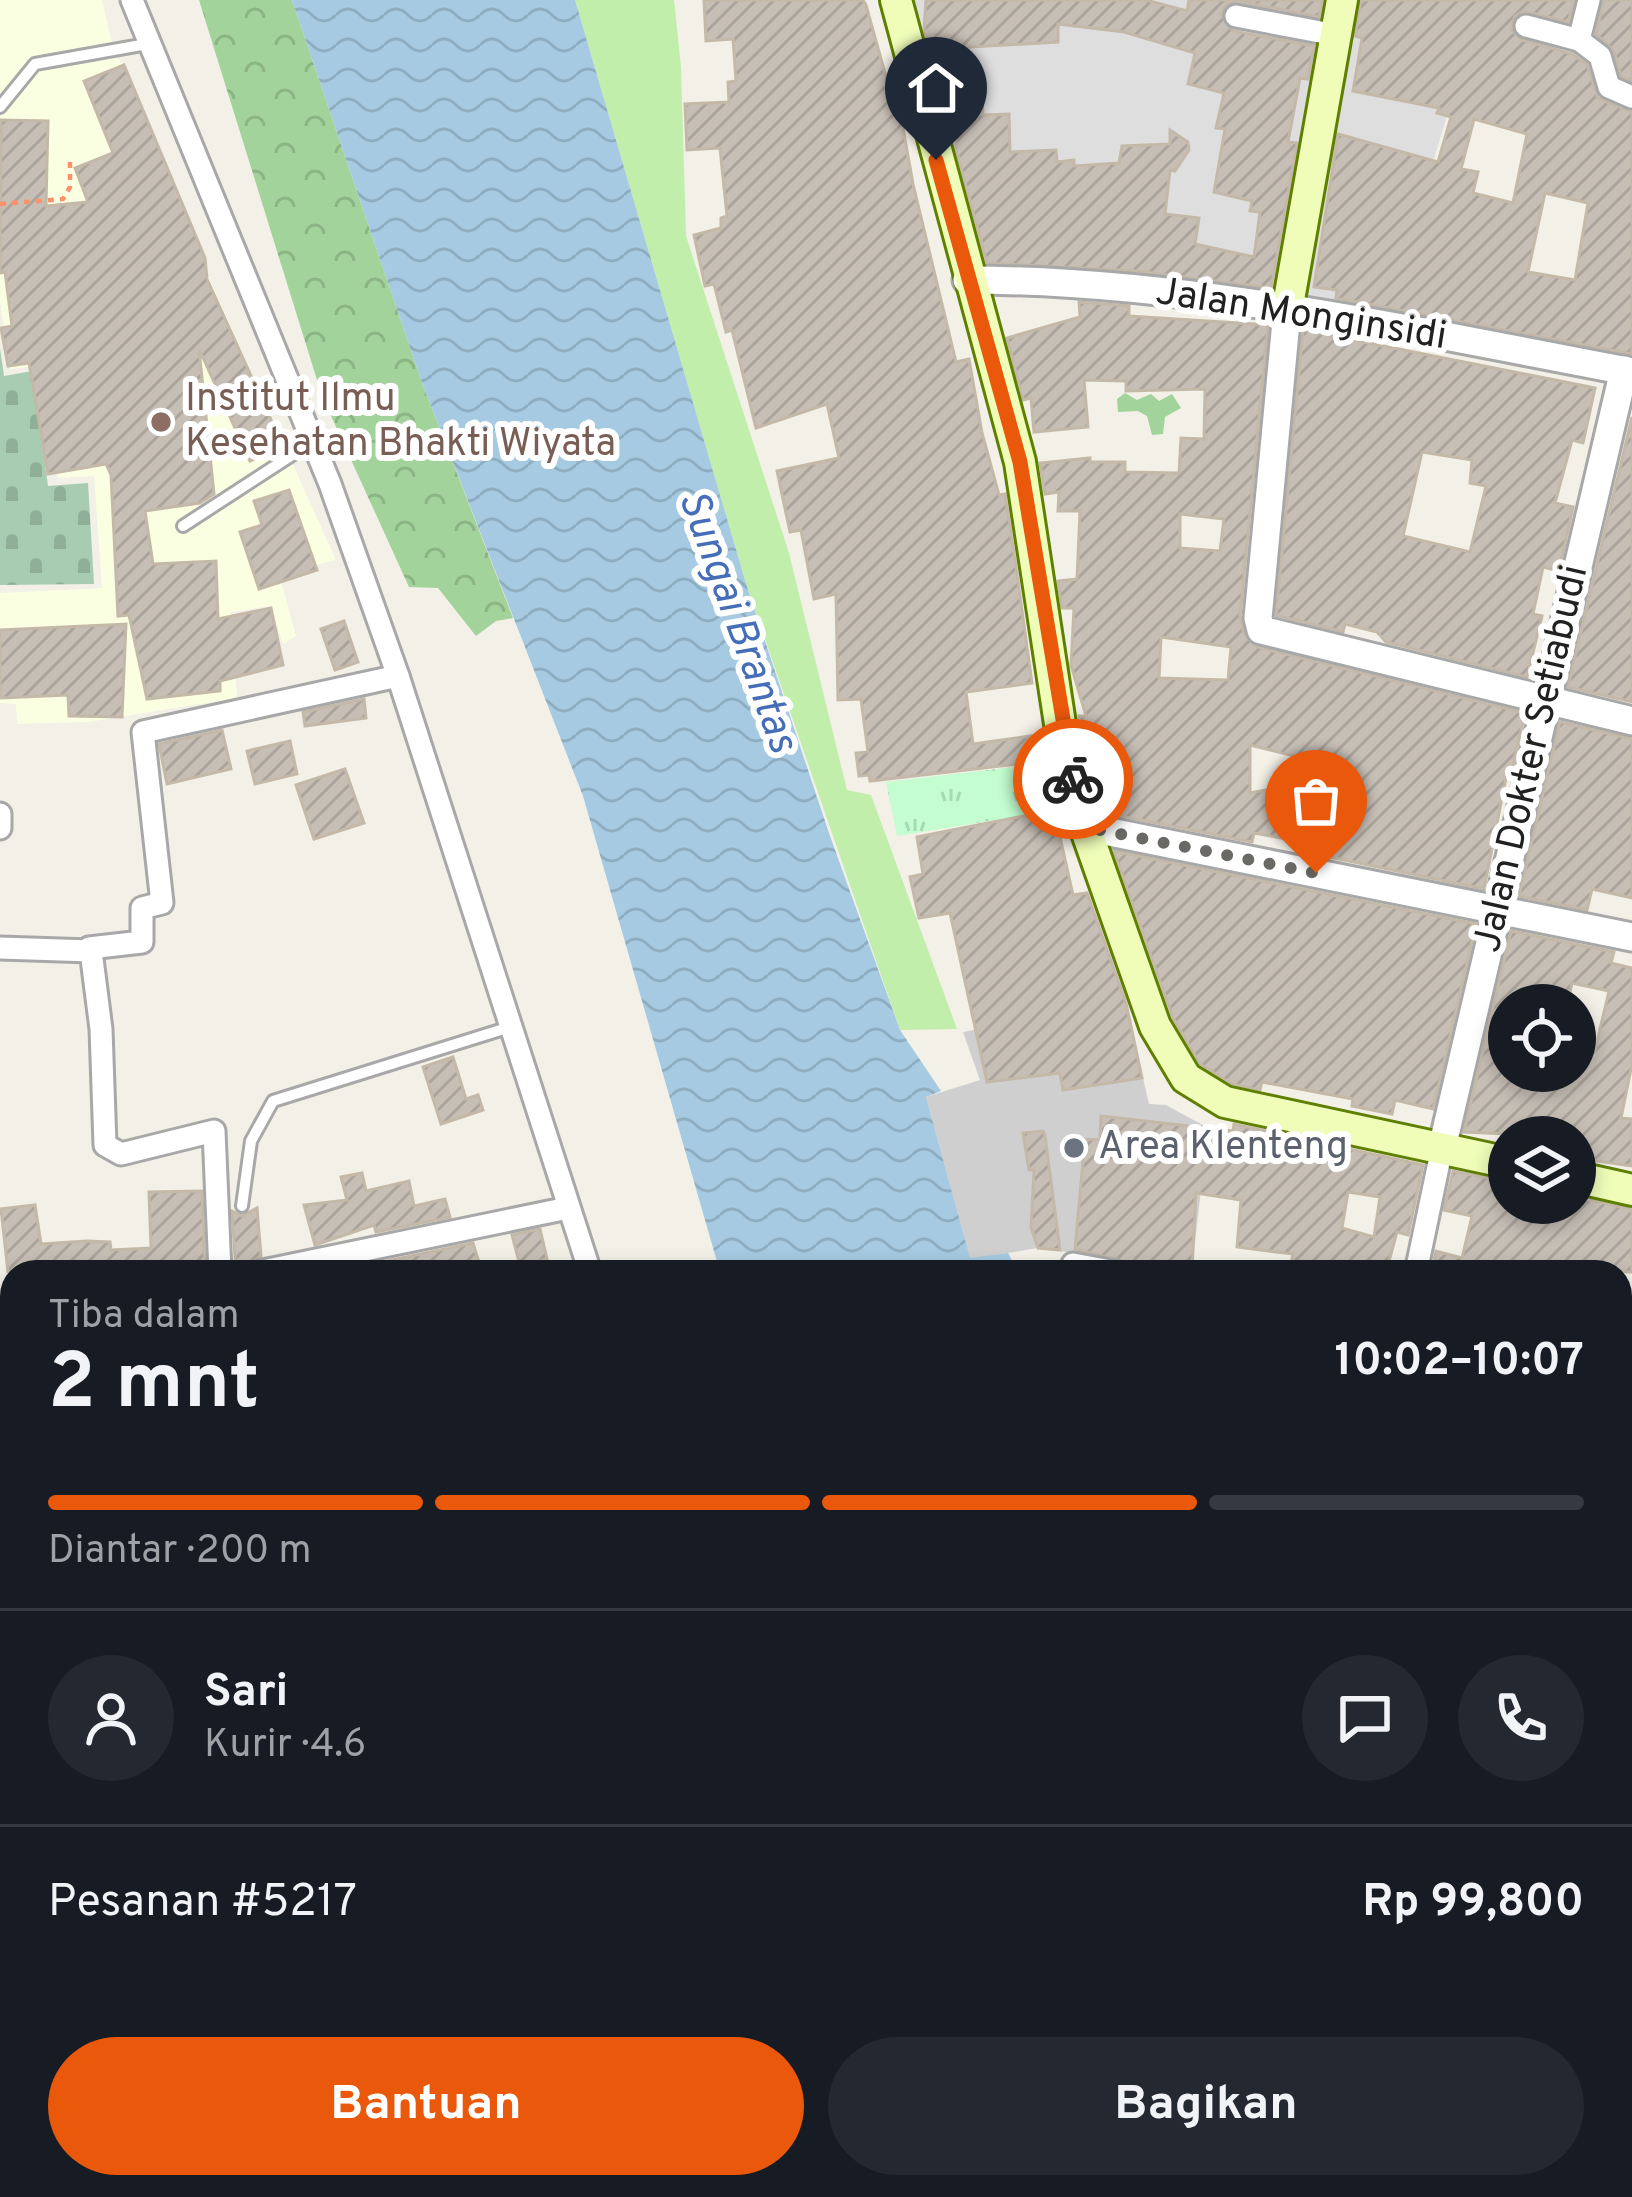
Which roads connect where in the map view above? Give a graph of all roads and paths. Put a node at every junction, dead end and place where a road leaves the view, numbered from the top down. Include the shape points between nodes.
1 (132, 0) edge
2 (896, 0) edge
3 (1342, 0) edge
4 (1589, 0) edge
5 (1236, 16) dead end
6 (1526, 26) dead end
7 (1336, 35) junction
8 (1579, 40) junction
9 (147, 44) junction
10 (1632, 98) edge
11 (0, 106) edge
12 (70, 157) dead end
13 (0, 204) edge
14 (967, 280) junction
15 (1287, 311) junction
16 (1628, 371) edge
17 (312, 442) junction
18 (183, 526) dead end
19 (398, 676) junction
20 (1545, 702) junction
21 (1632, 721) edge
22 (0, 814) edge
23 (1085, 827) junction
24 (0, 828) edge
25 (1500, 909) junction
26 (1632, 937) edge
27 (0, 948) edge
28 (89, 948) junction
29 (510, 1027) junction
30 (1442, 1148) junction
31 (1488, 1158) edge
32 (1596, 1182) edge
33 (1632, 1190) edge
34 (242, 1206) dead end
35 (568, 1208) junction
36 (219, 1260) edge
37 (316, 1260) edge
38 (586, 1260) edge
39 (1419, 1260) edge

1 - 9 street
2 - 14 main road
3 - 7 main road
4 - 8 street
5 - 7 street
6 - 8 street
7 - 15 main road
8 - 10 street via 1600,56 1609,87
9 - 11 lane via 35,64
9 - 17 street
12 - 13 path via 63,199
14 - 15 street, Jalan Monginsidi via 1077,282
14 - 23 main road via 1020,462 1062,737
15 - 16 street, Jalan Monginsidi
15 - 20 street via 1258,626
16 - 20 street, Jalan Dokter Setiabudi
17 - 18 lane
17 - 19 street
19 - 28 street via 143,732 162,903 142,908 142,942
19 - 29 street
20 - 21 street
20 - 25 street, Jalan Dokter Setiabudi
22 - 24 street
23 - 25 street
23 - 30 main road via 1155,1026 1186,1078 1258,1113
25 - 26 street
25 - 30 street, Jalan Dokter Setiabudi
27 - 28 street
28 - 36 street via 105,1145 121,1154 214,1131
29 - 34 lane via 273,1101 250,1141
29 - 35 street
30 - 31 main road
30 - 39 street
32 - 33 main road
35 - 37 street
35 - 38 street

